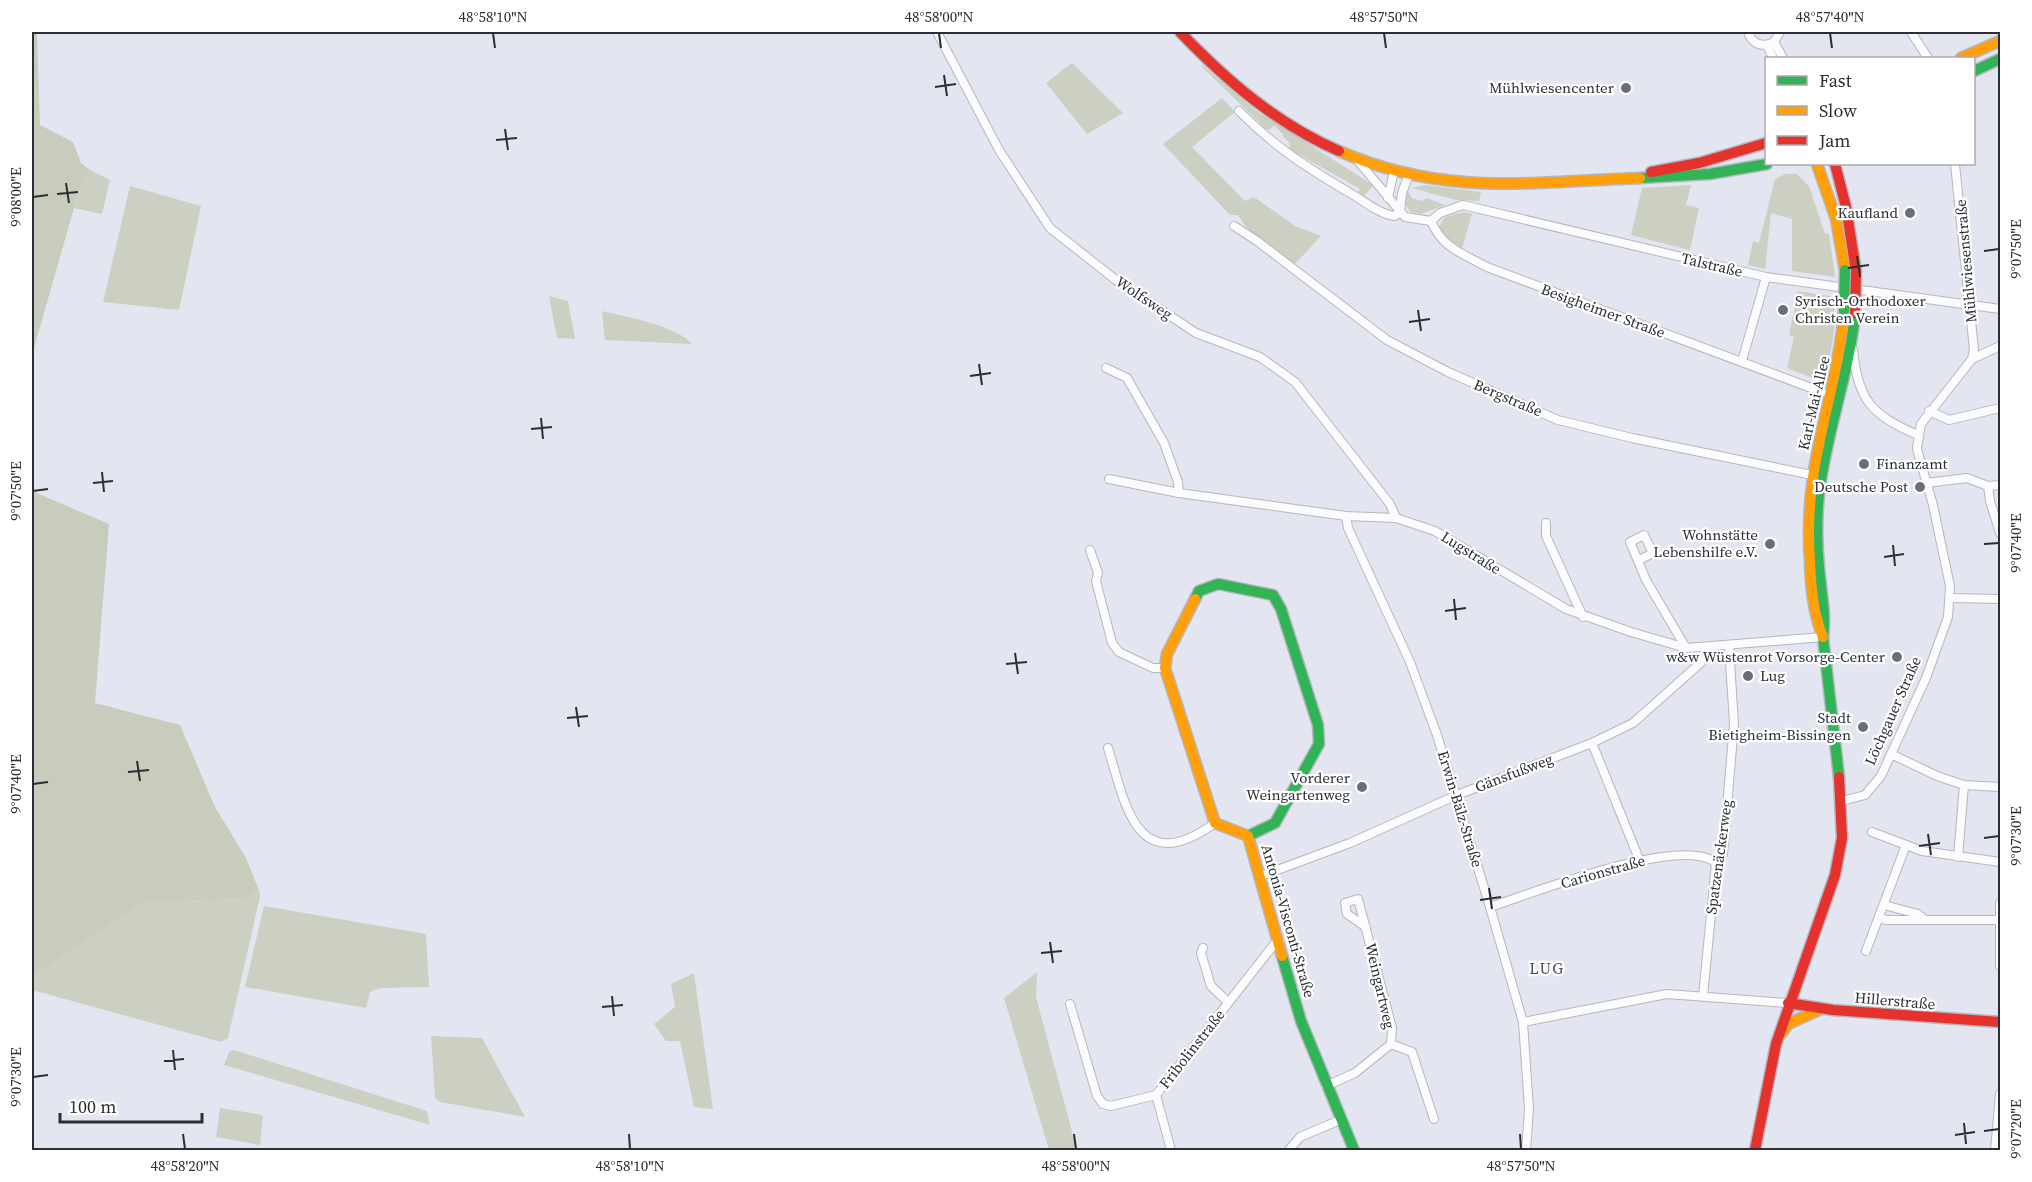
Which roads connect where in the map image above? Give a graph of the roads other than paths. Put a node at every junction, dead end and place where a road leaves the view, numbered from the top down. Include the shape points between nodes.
1 (937, 32) edge
2 (1180, 32) edge
3 (1748, 32) edge
4 (1780, 32) edge
5 (1911, 32) edge
6 (2001, 41) edge
7 (1770, 43) junction
8 (1773, 57) edge
9 (1782, 57) edge
10 (1927, 57) edge
11 (1963, 57) edge
12 (2001, 59) edge
13 (1975, 71) edge
14 (1239, 111) dead end
15 (1765, 144) edge
16 (1357, 160) junction
17 (1765, 164) edge
18 (1817, 165) edge
19 (1835, 165) edge
20 (1843, 165) edge
21 (1955, 165) edge
22 (1394, 171) junction
23 (1410, 174) junction
24 (1821, 176) junction
25 (1840, 177) junction
26 (1617, 179) junction
27 (1382, 189) junction
28 (1388, 198) junction
29 (1373, 206) junction
30 (1400, 212) junction
31 (1431, 221) junction
32 (1234, 226) dead end
33 (1850, 270) junction
34 (1766, 277) junction
35 (1970, 306) junction
36 (2001, 309) edge
37 (1850, 312) junction
38 (1853, 345) junction
39 (2001, 346) edge
40 (1972, 359) junction
41 (1742, 361) junction
42 (1106, 368) dead end
43 (1840, 385) junction
44 (1822, 392) dead end
45 (2001, 408) edge
46 (1929, 411) junction
47 (1918, 435) junction
48 (1817, 476) junction
49 (1109, 479) dead end
50 (1927, 483) junction
51 (2001, 485) edge
52 (1988, 486) junction
53 (1179, 493) junction
54 (1346, 516) junction
55 (1396, 518) junction
56 (1546, 523) dead end
57 (2001, 533) edge
58 (1090, 550) dead end
59 (1639, 560) dead end
60 (1951, 598) junction
61 (2001, 599) edge
62 (1583, 617) junction
63 (1823, 637) junction
64 (1730, 646) junction
65 (1686, 648) junction
66 (1706, 648) junction
67 (1165, 668) junction
68 (1592, 743) junction
69 (1108, 748) dead end
70 (1890, 754) junction
71 (1964, 785) junction
72 (2001, 787) edge
73 (1457, 795) junction
74 (1842, 801) junction
75 (1215, 823) junction
76 (1872, 832) dead end
77 (1248, 836) junction
78 (1906, 845) junction
79 (1958, 857) junction
80 (1639, 860) junction
81 (2001, 862) edge
82 (1716, 863) junction
83 (1261, 876) junction
84 (2001, 903) edge
85 (1884, 904) junction
86 (1490, 907) junction
87 (1879, 917) junction
88 (1924, 919) junction
89 (2000, 926) edge
90 (1366, 927) dead end
91 (1276, 942) junction
92 (1203, 948) dead end
93 (1866, 951) dead end
94 (2001, 966) edge
95 (1703, 996) junction
96 (1228, 1002) junction
97 (1788, 1003) junction
98 (1070, 1004) dead end
99 (1821, 1009) junction
100 (1523, 1022) junction
101 (2001, 1022) edge
102 (1391, 1044) junction
103 (1776, 1044) junction
104 (1326, 1086) junction
105 (2001, 1094) edge
106 (1156, 1095) junction
107 (1434, 1119) dead end
108 (1340, 1120) junction
109 (1171, 1150) edge
110 (1289, 1150) edge
111 (1354, 1150) edge
112 (1526, 1150) edge
113 (1755, 1150) edge
114 (1995, 1150) edge

1 - 55 street, Wolfsweg via 999,150 1050,228 1123,285 1196,333 1260,357 1295,382 1390,504
2 - 16 main road via 1220,76 1252,102 1310,138
3 - 7 street via 1753,41
4 - 7 street
5 - 10 street
6 - 11 main road
7 - 8 street
7 - 9 street
12 - 13 main road
14 - 29 street via 1280,150
15 - 26 main road via 1699,163
16 - 22 main road
16 - 27 street
17 - 26 main road via 1702,176
18 - 24 main road, Karl-Mai-Allee
19 - 25 main road, Karl-Mai-Allee
20 - 25 main road, Karl-Mai-Allee
21 - 35 street, Mühlwiesenstraße
22 - 23 main road
22 - 28 street
23 - 26 main road via 1496,185
23 - 30 street
24 - 25 main road via 1833,173
24 - 33 main road, Karl-Mai-Allee
25 - 33 main road, Karl-Mai-Allee
27 - 28 street
27 - 29 street via 1381,201
28 - 30 street
29 - 30 street via 1390,215
30 - 31 street via 1410,220
31 - 34 street, Talstraße via 1440,213 1463,205
31 - 41 street, Besigheimer Straße via 1448,247 1487,267
32 - 48 street, Bergstraße via 1387,340 1459,377 1558,420
33 - 37 main road, Karl-Mai-Allee, bridge
34 - 35 street, Talstraße
34 - 41 street
35 - 36 street, Talstraße
35 - 40 street, Mühlwiesenstraße
37 - 38 main road, Karl-Mai-Allee
37 - 43 main road, Karl-Mai-Allee via 1841,351
38 - 43 main road, Karl-Mai-Allee
38 - 47 street via 1856,377 1864,398 1889,422
39 - 40 street
40 - 46 street
41 - 44 street, Besigheimer Straße
42 - 53 street via 1127,378 1164,443
43 - 48 main road, Karl-Mai-Allee
45 - 46 street via 1949,420
46 - 47 street
47 - 50 street, Löchgauer Straße
48 - 63 main road, Karl-Mai-Allee
49 - 53 street, Lugstraße
50 - 52 street via 1967,478
50 - 60 street, Löchgauer Straße
51 - 52 street
52 - 57 street
53 - 54 street, Lugstraße
54 - 55 street, Lugstraße
54 - 73 street, Erwin-Bälz-Straße via 1410,662
55 - 62 street, Lugstraße via 1435,531
56 - 62 street via 1546,536
58 - 67 street via 1112,643 1119,652
59 - 65 street via 1646,580
60 - 61 street
60 - 70 street, Löchgauer Straße via 1944,633
62 - 65 street, Lugstraße
63 - 64 street, Lugstraße
63 - 74 main road, Karl-Mai-Allee
64 - 66 street, Lugstraße
64 - 82 street, Spatzenäckerweg via 1734,724 1723,854
65 - 66 street, Lugstraße
66 - 68 street, Gänsfußweg via 1705,659 1633,723
67 - 75 main road
67 - 77 main road via 1167,654 1199,591 1218,584 1273,595 1318,725 1319,744 1275,823
68 - 73 street, Gänsfußweg
68 - 80 street
69 - 75 street via 1137,829 1167,843 1201,833
70 - 71 street via 1937,777
70 - 74 street, Löchgauer Straße via 1876,784 1859,798
71 - 72 street
71 - 79 street
73 - 83 street, Gänsfußweg via 1350,843
73 - 86 street, Erwin-Bälz-Straße
74 - 97 main road via 1842,838 1835,875
75 - 77 main road, Antonia-Visconti-Straße
76 - 78 street
77 - 83 main road, Antonia-Visconti-Straße
78 - 79 street
78 - 85 street
79 - 81 street
80 - 82 street, Carionstraße via 1684,855 1708,856
80 - 86 street, Carionstraße
82 - 95 street, Spatzenäckerweg
83 - 91 main road, Antonia-Visconti-Straße
84 - 89 street
85 - 87 street
85 - 88 street
86 - 100 street, Erwin-Bälz-Straße
87 - 88 street
87 - 93 street
88 - 89 street
89 - 94 street
90 - 102 street, Weingartweg via 1392,1028
91 - 96 street, Fribolinstraße
91 - 104 main road, Antonia-Visconti-Straße via 1300,1022
92 - 96 street, Fribolinstraße via 1211,986
95 - 97 street
95 - 100 street via 1666,994
96 - 106 street, Fribolinstraße
97 - 99 main road, Hillerstraße
97 - 103 main road
98 - 106 street, Fribolinstraße via 1097,1096 1103,1104 1111,1106
99 - 101 main road, Hillerstraße
99 - 103 main road via 1788,1024
100 - 112 street, Erwin-Bälz-Straße via 1529,1109
102 - 104 street, Weingartweg via 1355,1073
102 - 107 street, Weingartweg via 1412,1052
103 - 113 main road
104 - 108 main road, Antonia-Visconti-Straße
105 - 114 street
106 - 109 street, Fribolinstraße
108 - 110 street via 1300,1137
108 - 111 main road, Antonia-Visconti-Straße

